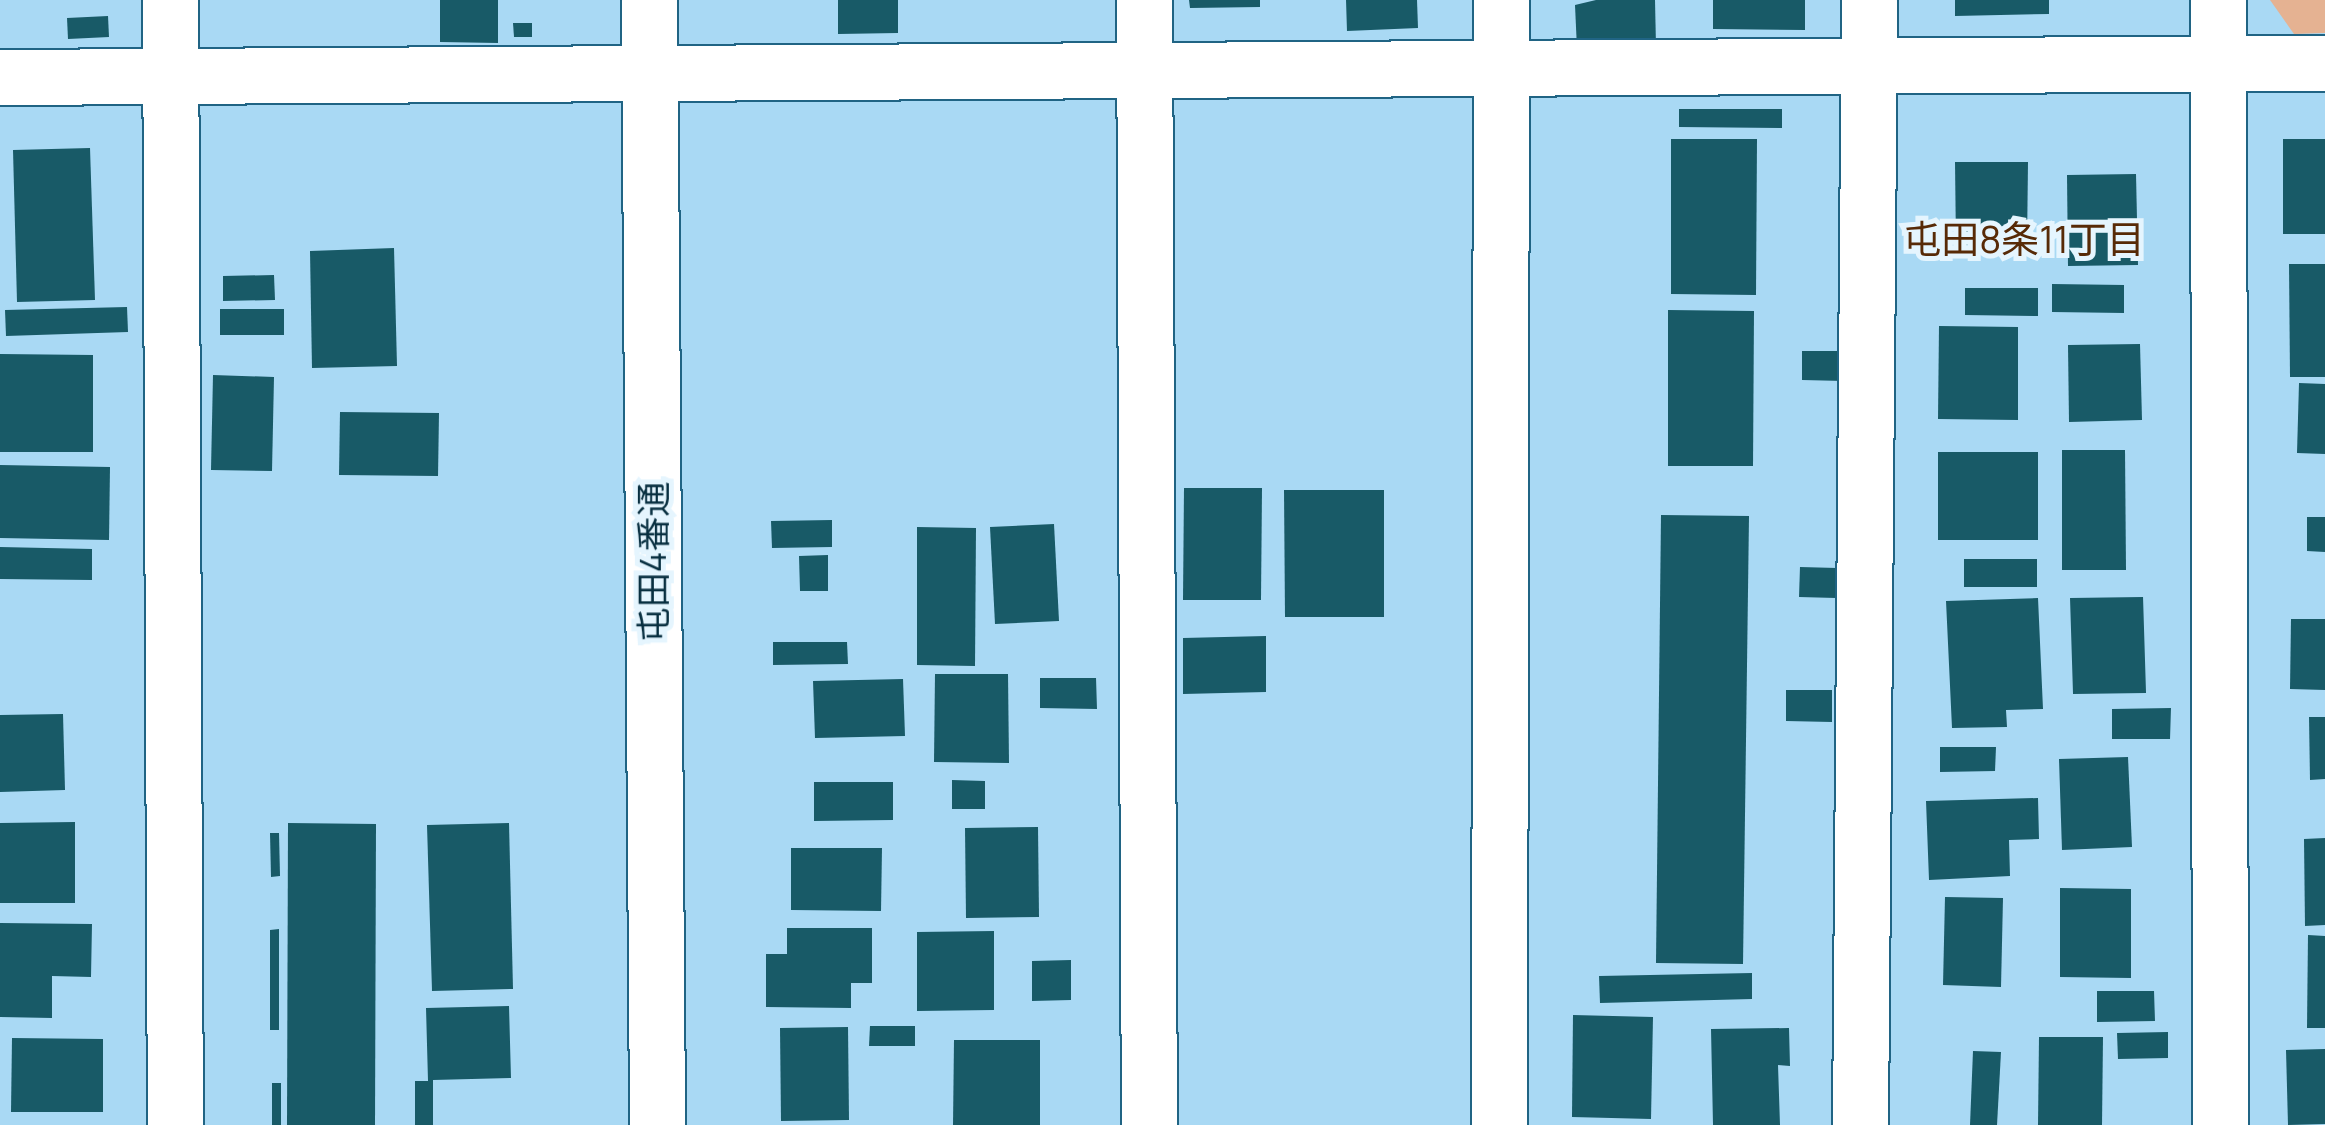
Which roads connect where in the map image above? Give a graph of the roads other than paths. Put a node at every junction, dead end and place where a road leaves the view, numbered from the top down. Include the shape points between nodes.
1 (170, 0) edge
2 (649, 0) edge
3 (1144, 0) edge
4 (1501, 0) edge
5 (1868, 0) edge
6 (2218, 0) edge
7 (2325, 63) edge
8 (2218, 66) junction
9 (1501, 67) junction
10 (1868, 67) junction
11 (1144, 72) junction
12 (648, 74) junction
13 (170, 76) junction
14 (0, 77) edge
15 (176, 1125) edge
16 (658, 1125) edge
17 (1149, 1125) edge
18 (1499, 1125) edge
19 (1860, 1125) edge
20 (2220, 1125) edge

1 - 13 street
2 - 12 street, 屯田4番通
3 - 11 street
4 - 9 street
5 - 10 street
6 - 8 street
7 - 8 street
8 - 10 street
8 - 20 street
9 - 10 street
9 - 11 street
9 - 18 street
10 - 19 street
11 - 12 street
11 - 17 street
12 - 13 street
12 - 16 street, 屯田4番通
13 - 14 street
13 - 15 street

